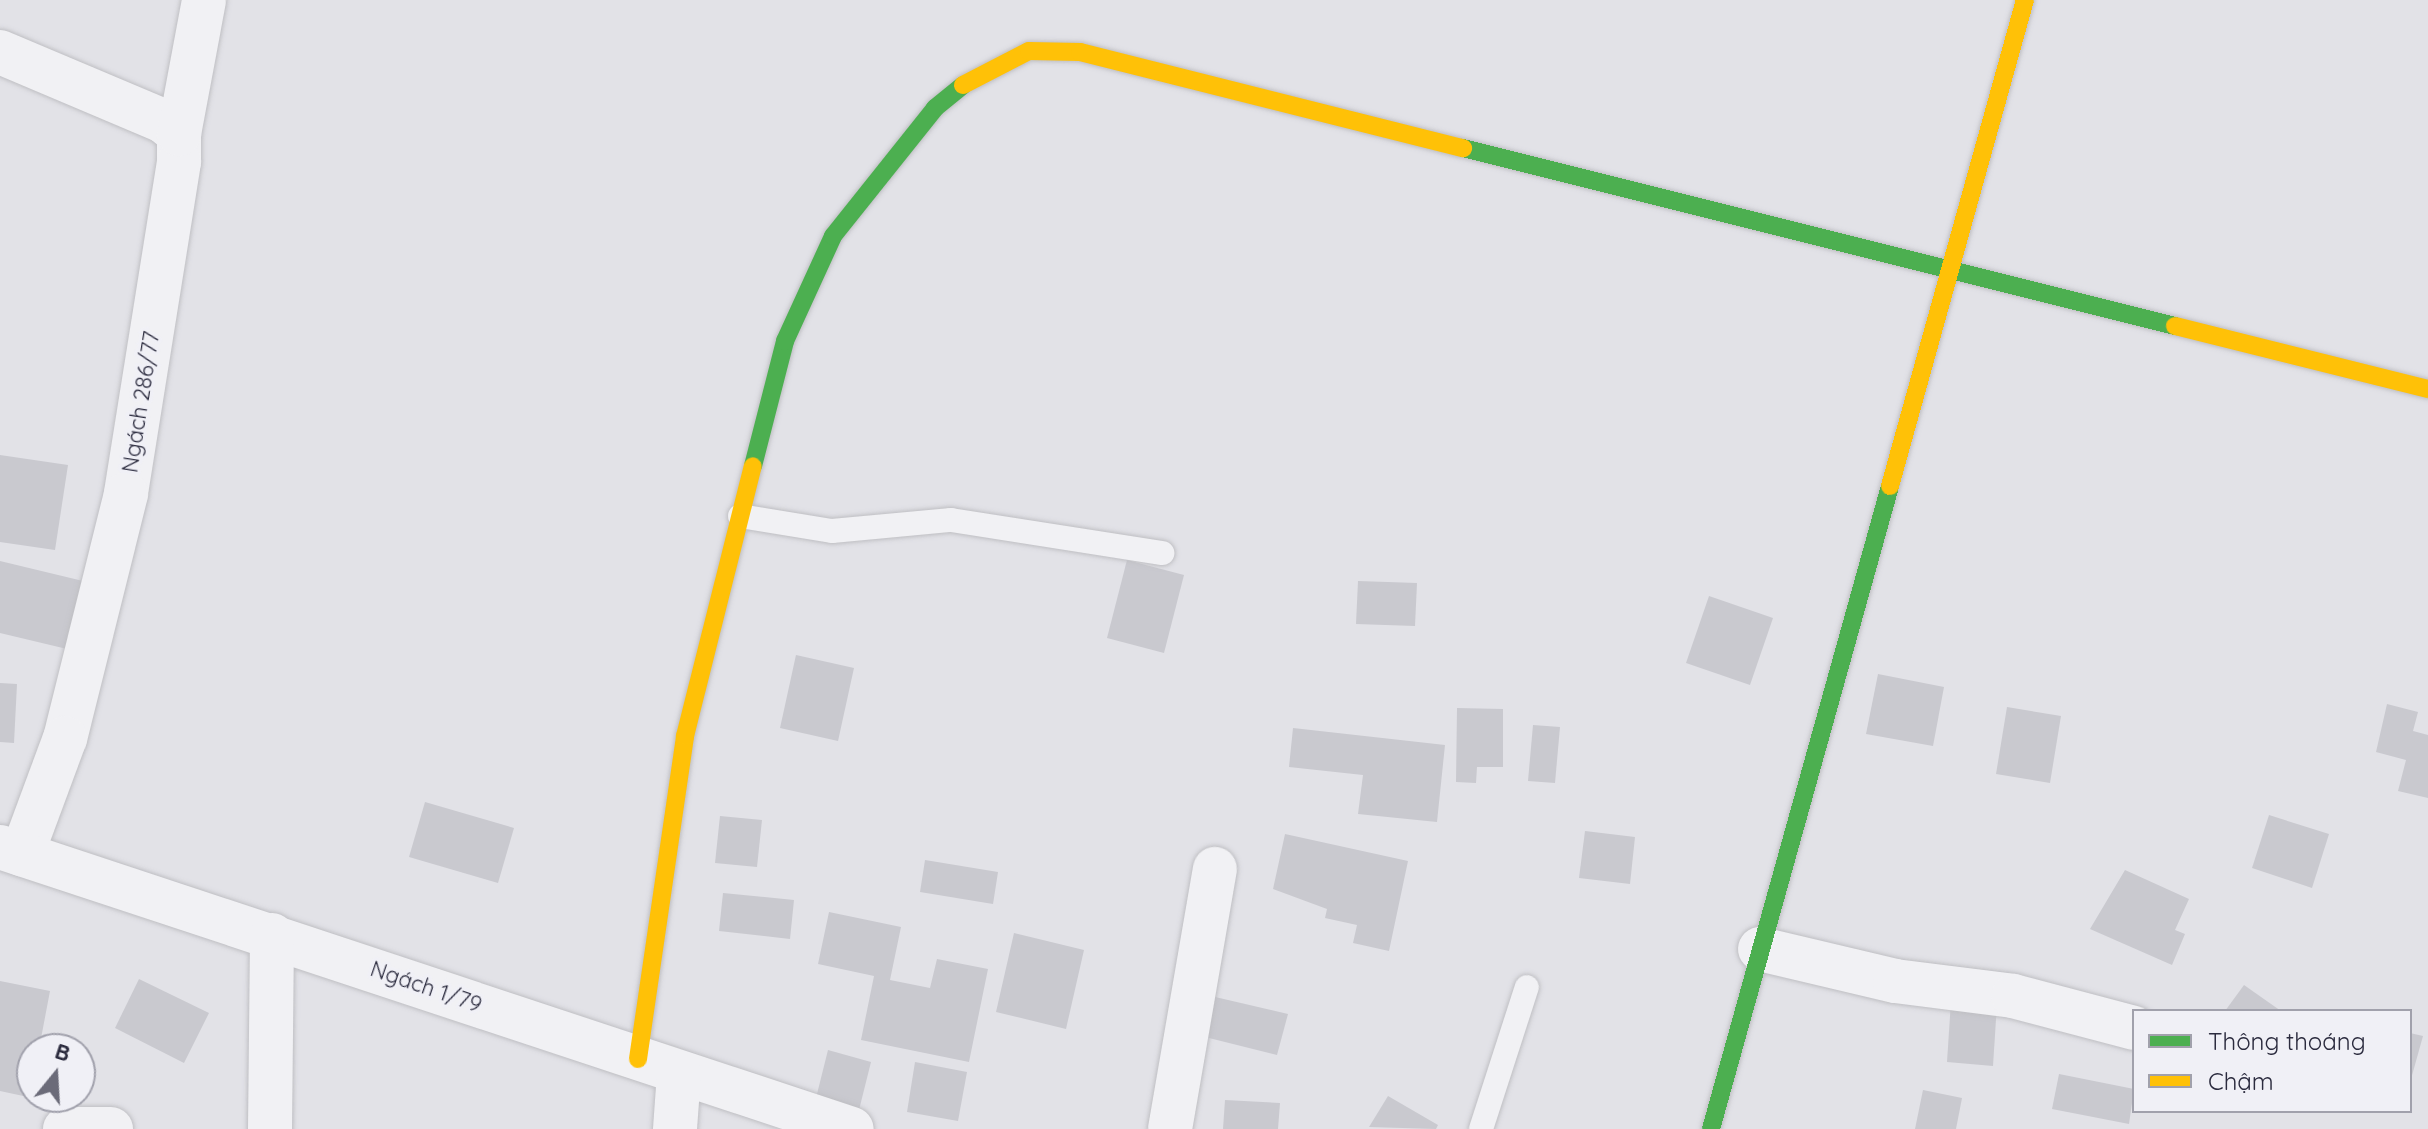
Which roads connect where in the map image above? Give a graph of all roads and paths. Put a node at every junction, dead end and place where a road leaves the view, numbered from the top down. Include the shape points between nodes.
1 (204, 0) edge
2 (2025, 0) edge
3 (0, 52) edge
4 (179, 134) junction
5 (1950, 265) junction
6 (2428, 389) edge
7 (740, 516) junction
8 (1162, 553) dead end
9 (11, 850) edge
10 (1215, 869) dead end
11 (272, 935) junction
12 (1760, 949) junction
13 (1527, 987) dead end
14 (2132, 1027) edge
15 (638, 1059) junction
16 (679, 1073) junction
17 (65, 1129) edge
18 (111, 1129) edge
19 (270, 1129) edge
20 (675, 1129) edge
21 (852, 1129) edge
22 (1170, 1129) edge
23 (1481, 1129) edge
24 (1711, 1129) edge

1 - 4 street, Ngách 286/77
2 - 5 street
3 - 4 street via 120,97
4 - 9 street, Ngách 286/77 via 126,494 65,738
5 - 6 street
5 - 7 street via 1080,52 1029,51 979,72 935,108 833,236 785,341
5 - 12 street
7 - 8 lane via 832,531 951,520
7 - 15 street via 685,736
9 - 11 street, Ngách 1/79
10 - 22 street
11 - 15 street, Ngách 1/79
11 - 19 street
12 - 14 street via 1895,981 2013,996
12 - 24 street
13 - 23 lane
15 - 16 street, Ngách 1/79
16 - 20 street
16 - 21 street, Ngách 1/79
17 - 18 street

